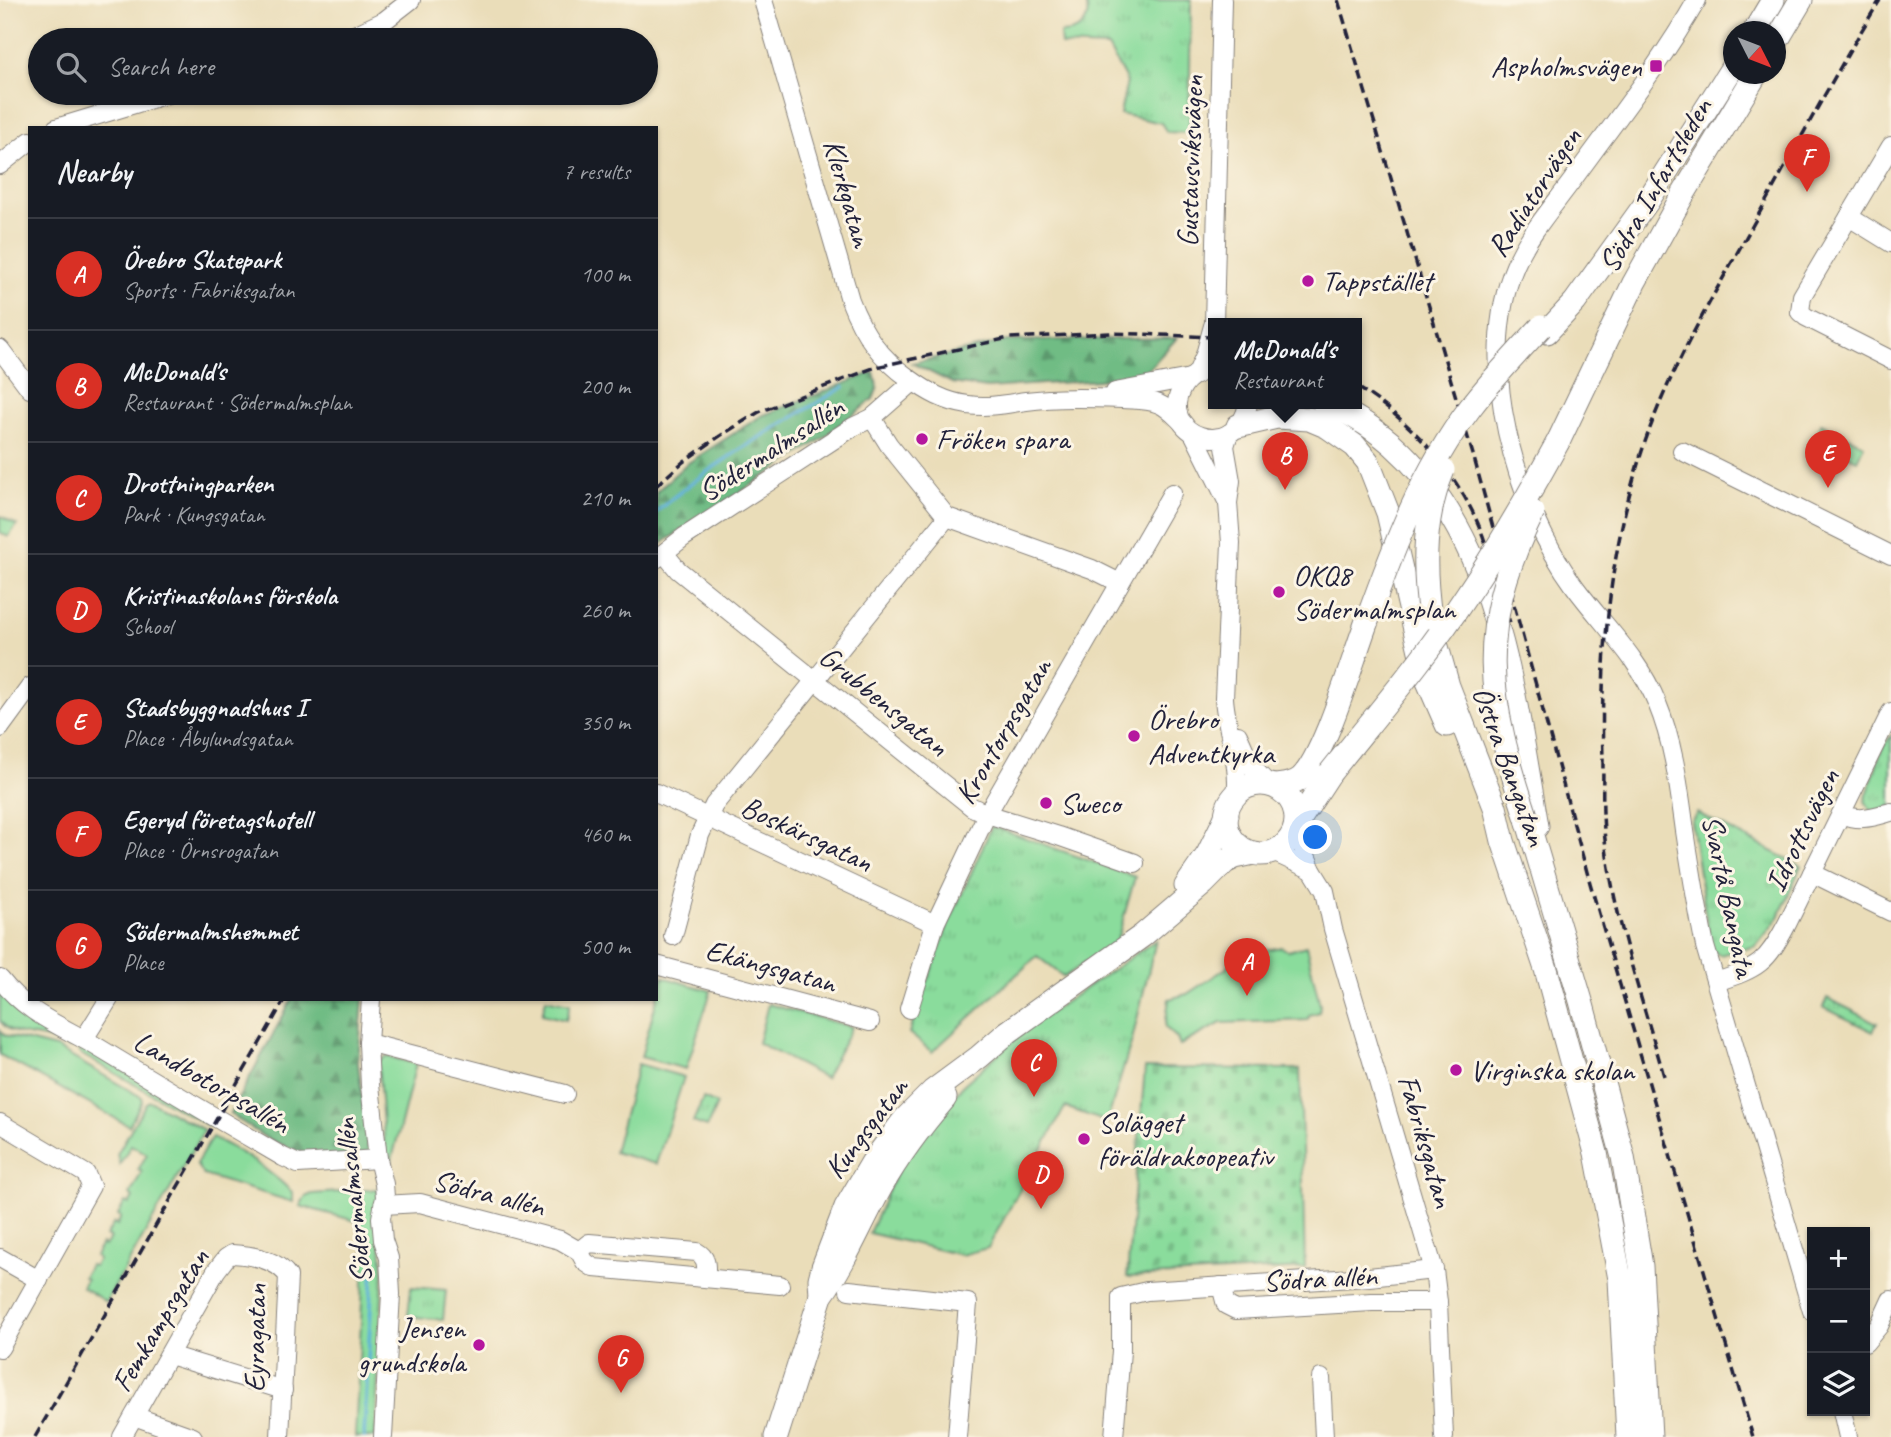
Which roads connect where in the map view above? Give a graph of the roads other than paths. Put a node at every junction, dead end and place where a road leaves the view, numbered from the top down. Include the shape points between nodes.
1 (411, 0) edge
2 (763, 0) edge
3 (1222, 0) edge
4 (1697, 0) edge
5 (1773, 0) edge
6 (1801, 0) edge
7 (1761, 21) edge
8 (1786, 25) edge
9 (369, 28) edge
10 (1723, 81) edge
11 (1750, 84) edge
12 (132, 105) edge
13 (63, 126) edge
14 (28, 143) edge
15 (1891, 146) edge
16 (0, 165) edge
17 (1849, 217) junction
18 (1891, 243) edge
19 (1213, 318) edge
20 (1544, 329) junction
21 (1208, 344) edge
22 (0, 349) edge
23 (1891, 360) edge
24 (1200, 374) edge
25 (914, 382) junction
26 (28, 386) edge
27 (1089, 397) junction
28 (1247, 409) edge
29 (1337, 409) edge
30 (872, 418) junction
31 (1188, 428) junction
32 (1234, 430) junction
33 (1559, 440) junction
34 (1682, 451) dead end
35 (1172, 493) dead end
36 (1228, 503) junction
37 (947, 517) junction
38 (1536, 521) joint
39 (1891, 555) edge
40 (660, 556) edge
41 (1119, 583) junction
42 (814, 679) junction
43 (28, 690) edge
44 (1891, 712) edge
45 (0, 728) edge
46 (1236, 746) junction
47 (1266, 781) junction
48 (658, 794) edge
49 (1233, 797) junction
50 (1891, 812) edge
51 (987, 814) junction
52 (1841, 814) junction
53 (708, 818) junction
54 (1295, 827) junction
55 (1503, 841) junction
56 (1264, 852) junction
57 (1135, 863) dead end
58 (1312, 870) junction
59 (1812, 873) junction
60 (1551, 905) junction
61 (1891, 912) edge
62 (1162, 920) junction
63 (935, 924) junction
64 (673, 936) dead end
65 (658, 966) edge
66 (0, 979) edge
67 (1717, 982) junction
68 (108, 1001) edge
69 (371, 1001) edge
70 (909, 1009) dead end
71 (870, 1021) dead end
72 (85, 1039) junction
73 (369, 1043) junction
74 (565, 1094) dead end
75 (0, 1124) edge
76 (378, 1159) junction
77 (383, 1205) junction
78 (579, 1251) junction
79 (0, 1258) edge
80 (257, 1258) joint
81 (1434, 1270) junction
82 (706, 1278) junction
83 (38, 1280) junction
84 (780, 1285) dead end
85 (1221, 1286) junction
86 (849, 1290) dead end
87 (1807, 1294) edge
88 (1438, 1302) junction
89 (1890, 1303) edge
90 (1870, 1337) edge
91 (0, 1348) edge
92 (169, 1355) junction
93 (1321, 1378) dead end
94 (283, 1390) junction
95 (134, 1416) junction
96 (1843, 1416) edge
97 (122, 1437) edge
98 (193, 1437) edge
99 (280, 1437) edge
100 (383, 1437) edge
101 (776, 1437) edge
102 (957, 1437) edge
103 (1114, 1437) edge
104 (1324, 1437) edge
105 (1444, 1437) edge
106 (1628, 1437) edge
107 (1650, 1437) edge
108 (1849, 1437) edge

1 - 9 street
2 - 25 street, Klerkgatan via 858,320 880,355
3 - 19 street, Gustavsviksvägen
4 - 38 street, Radiatorvägen via 1648,77 1542,219 1508,286 1499,333 1502,390 1516,463
5 - 7 main road
6 - 8 main road
10 - 20 main road, Södra Infartsleden via 1661,181 1597,270
11 - 33 main road, Södra Infartsleden via 1610,329
12 - 13 street
14 - 16 street
15 - 17 street
17 - 18 street
17 - 23 street via 1802,296 1800,312
20 - 47 main road, bridge via 1470,408 1436,460 1403,527 1313,763 1295,782
20 - 55 main road, Östra Bangatan, bridge via 1461,436 1442,473 1426,536 1430,617 1448,686
21 - 24 street, Gustavsviksvägen
22 - 26 street
24 - 27 street
24 - 31 street, Gustavsviksvägen via 1184,385 1177,400 1177,410
25 - 27 street via 929,394 968,405 1007,406
25 - 30 street, Södermalmsallén
27 - 31 street via 1157,403
28 - 32 street
29 - 60 main road via 1370,426 1420,473 1443,505 1476,568 1500,636 1513,692
30 - 37 street
30 - 40 street, Södermalmsallén
31 - 32 street via 1214,439
31 - 36 street
32 - 36 street via 1225,446 1231,481
32 - 55 main road via 1277,418 1309,419 1355,446 1368,463 1388,513 1426,677
33 - 54 main road, bridge via 1468,594 1330,773
33 - 60 main road, Östra Bangatan, bridge via 1501,596 1492,651 1500,730
34 - 39 street
35 - 41 street, Krontorpsgatan
36 - 46 street via 1226,687
37 - 41 street via 1099,571
37 - 42 street
38 - 67 street, Svartå Bangata via 1574,586 1643,673 1667,726 1694,896
40 - 42 street, Grubbensgatan
41 - 51 street, Krontorpsgatan
42 - 51 street, Grubbensgatan via 972,807
42 - 53 street
43 - 45 street
44 - 52 street, Idrottsvägen
46 - 47 street
46 - 49 street
47 - 49 main road
47 - 54 main road via 1293,804
48 - 53 street, Boskärsgatan
49 - 56 main road via 1228,829 1242,848
49 - 62 main road, Kungsgatan via 1208,854
50 - 52 street via 1868,819
51 - 57 street, Grubbensgatan
51 - 63 street, Krontorpsgatan
52 - 59 street, Idrottsvägen
53 - 63 street, Boskärsgatan
53 - 64 street
54 - 56 main road via 1287,843
54 - 58 street, Fabriksgatan
55 - 106 main road, Östra Bangatan via 1565,1031 1606,1196 1620,1279
56 - 58 street
56 - 62 main road, Kungsgatan via 1225,862
58 - 81 street, Fabriksgatan via 1325,891
59 - 61 street
59 - 67 street, Idrottsvägen via 1769,955 1750,971
60 - 107 main road, Östra Bangatan via 1604,1081 1632,1203 1643,1291
62 - 101 main road, Kungsgatan via 1039,1008 979,1058 904,1150 821,1296
63 - 70 street, Krontorpsgatan
65 - 71 street, Ekängsgatan
66 - 72 street, Landbotorpsallén via 30,1010
67 - 87 street, Svartå Bangata
68 - 72 street
69 - 73 street, Södermalmsallén
72 - 76 street, Landbotorpsallén via 299,1164
73 - 74 street
73 - 76 street, Södermalmsallén
75 - 83 street via 78,1168 91,1181
76 - 77 street, Södermalmsallén
77 - 78 street, Södra allén via 420,1203 560,1240
77 - 100 street, Södermalmsallén via 391,1294
78 - 82 street, Södra allén via 594,1268
78 - 82 street via 589,1243 697,1252 706,1262
79 - 83 street
80 - 92 street, Femkampsgatan via 232,1254 226,1258
80 - 94 street, Eyragatan via 274,1263 288,1276
81 - 85 street, Södra allén
81 - 88 street, Fabriksgatan
82 - 84 street, Södra allén
83 - 91 street
85 - 88 street, Södra allén via 1226,1305 1236,1310
85 - 103 street, Södra allén via 1121,1297
86 - 102 street via 968,1303
88 - 105 street, Fabriksgatan
89 - 90 street
92 - 94 street
92 - 95 street, Femkampsgatan
93 - 104 street
94 - 99 street, Eyragatan
95 - 97 street, Femkampsgatan
95 - 98 street
96 - 108 street

